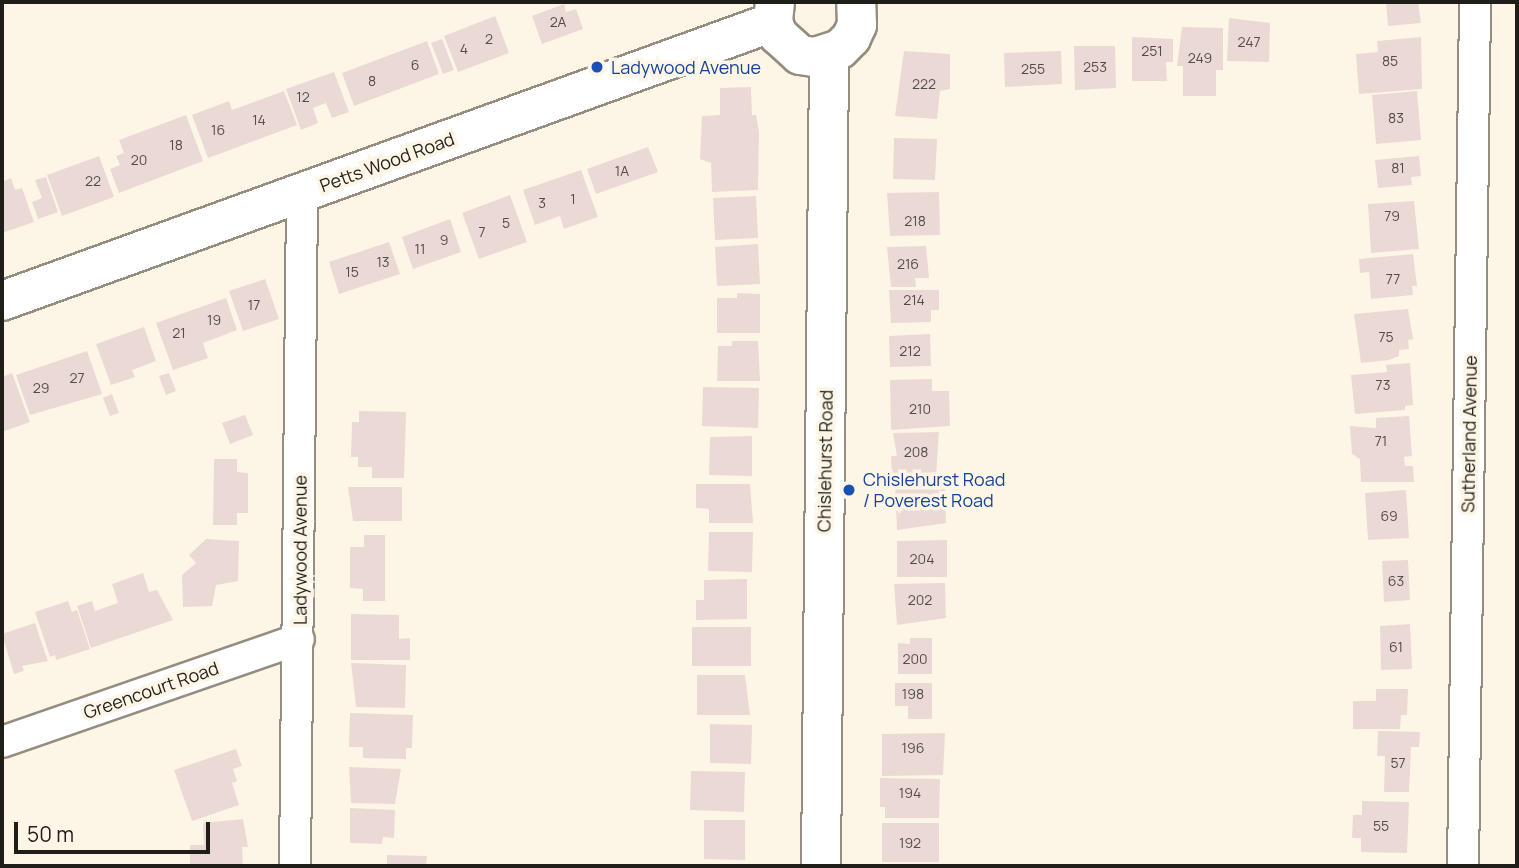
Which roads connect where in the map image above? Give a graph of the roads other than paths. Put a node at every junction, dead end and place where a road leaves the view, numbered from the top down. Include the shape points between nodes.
1 (856, 2) edge
2 (1475, 2) edge
3 (774, 12) edge
4 (830, 55) junction
5 (302, 193) junction
6 (2, 301) edge
7 (299, 639) junction
8 (2, 742) edge
9 (295, 866) edge
10 (821, 866) edge
11 (1463, 866) edge

1 - 4 main road via 857,25 851,38
2 - 11 street, Sutherland Avenue
3 - 4 main road via 787,47 800,55
3 - 5 main road, Petts Wood Road
4 - 10 main road, Chislehurst Road
5 - 6 main road, Petts Wood Road
5 - 7 street, Ladywood Avenue
7 - 8 street, Greencourt Road
7 - 9 street, Ladywood Avenue

